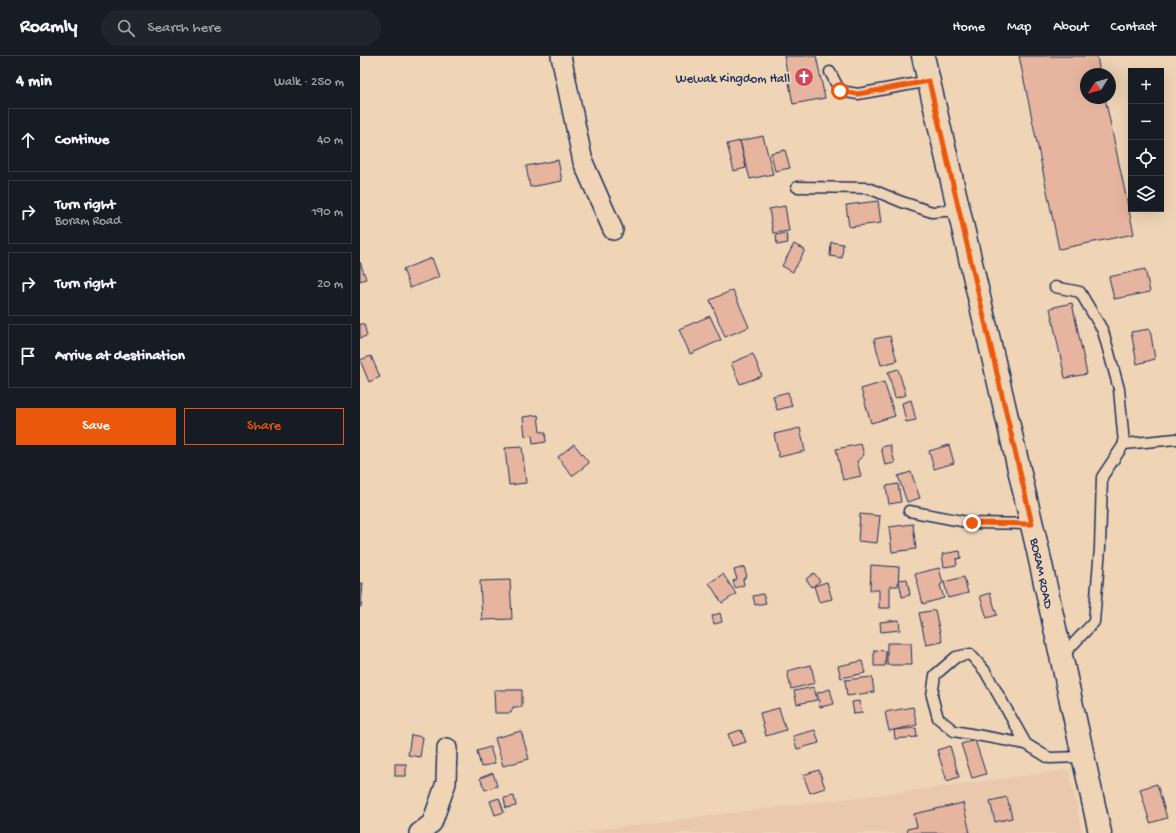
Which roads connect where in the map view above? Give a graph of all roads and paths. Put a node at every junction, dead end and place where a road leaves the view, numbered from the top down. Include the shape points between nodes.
1 (561, 56) edge
2 (923, 56) edge
3 (830, 72) dead end
4 (929, 81) junction
5 (797, 187) dead end
6 (959, 210) junction
7 (612, 230) dead end
8 (1055, 287) dead end
9 (1176, 439) edge
10 (1124, 444) junction
11 (909, 511) dead end
12 (1032, 524) junction
13 (1062, 657) junction
14 (1026, 744) junction
15 (447, 748) dead end
16 (1084, 758) junction
17 (418, 833) edge
18 (1100, 833) edge

1 - 7 street via 583,162
2 - 4 main road, BORAM ROAD
3 - 4 lane via 840,91 858,94
4 - 6 main road, BORAM ROAD
5 - 6 lane via 868,188 932,212
6 - 12 main road, BORAM ROAD
8 - 10 lane via 1080,292 1103,331 1119,389
9 - 10 lane
10 - 13 lane via 1102,477 1094,622
11 - 12 lane via 972,523
12 - 13 main road, BORAM ROAD
13 - 16 main road, BORAM ROAD
14 - 14 lane via 985,671 970,654 956,657 936,675 932,696 938,718 954,730
14 - 16 lane via 1049,758
15 - 17 street via 446,783 432,823
16 - 18 main road, BORAM ROAD

